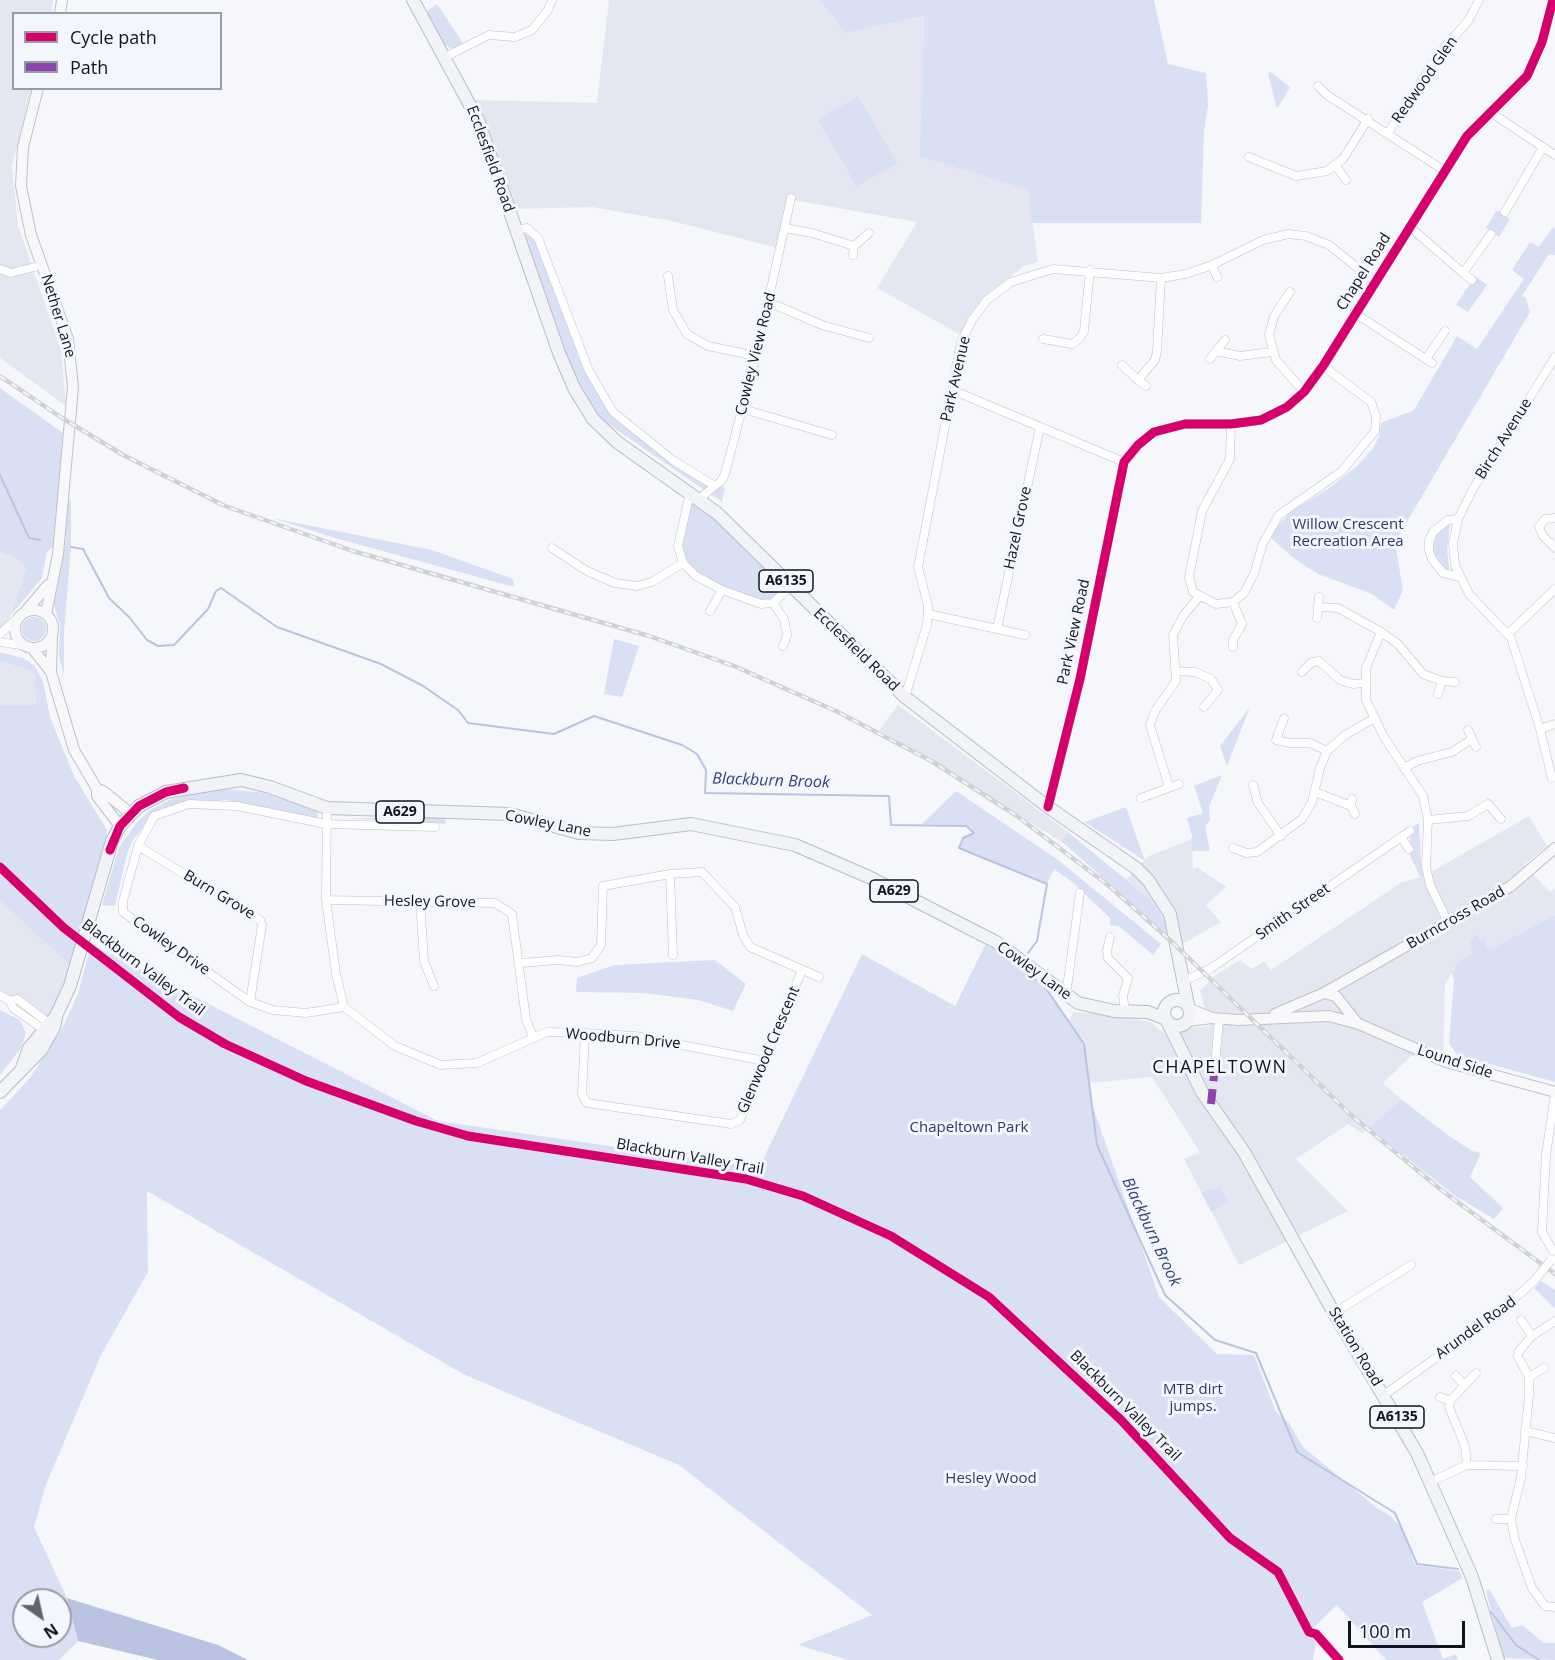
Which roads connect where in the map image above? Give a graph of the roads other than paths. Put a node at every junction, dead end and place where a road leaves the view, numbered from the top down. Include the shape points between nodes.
1 (413, 0) edge
2 (552, 0) edge
3 (1479, 0) edge
4 (1553, 0) edge
5 (1552, 13) edge
6 (445, 57) junction
7 (1318, 86) dead end
8 (37, 90) edge
9 (1490, 112) junction
10 (1368, 119) junction
11 (1388, 133) junction
12 (1543, 147) junction
13 (1555, 155) edge
14 (1249, 157) dead end
15 (1336, 166) junction
16 (1445, 171) junction
17 (1346, 180) dead end
18 (791, 198) dead end
19 (1505, 212) dead end
20 (1410, 227) junction
21 (785, 228) junction
22 (516, 230) junction
23 (869, 233) dead end
24 (1491, 234) dead end
25 (42, 265) junction
26 (1212, 265) junction
27 (0, 269) edge
28 (1090, 270) junction
29 (1463, 273) junction
30 (668, 276) dead end
31 (1217, 277) dead end
32 (1161, 278) junction
33 (1472, 280) dead end
34 (1375, 282) junction
35 (1290, 292) dead end
36 (768, 302) junction
37 (1356, 314) junction
38 (1445, 331) dead end
39 (869, 338) dead end
40 (1043, 339) dead end
41 (1225, 340) dead end
42 (1216, 351) junction
43 (1272, 352) junction
44 (756, 356) junction
45 (1210, 359) dead end
46 (1554, 360) edge
47 (1122, 365) dead end
48 (1323, 366) junction
49 (1138, 380) junction
50 (1146, 386) dead end
51 (952, 390) junction
52 (1304, 392) junction
53 (743, 409) junction
54 (1231, 424) junction
55 (1040, 427) junction
56 (832, 435) dead end
57 (1124, 462) junction
58 (716, 486) junction
59 (695, 496) junction
60 (1555, 518) edge
61 (1458, 519) junction
62 (552, 548) dead end
63 (1555, 548) edge
64 (683, 563) junction
65 (1460, 577) junction
66 (50, 583) junction
67 (791, 586) junction
68 (1555, 589) edge
69 (722, 590) junction
70 (1198, 597) junction
71 (1319, 597) dead end
72 (1233, 602) junction
73 (773, 603) junction
74 (1320, 607) junction
75 (709, 613) dead end
76 (22, 614) junction
77 (45, 614) junction
78 (928, 614) junction
79 (1317, 618) dead end
80 (997, 629) junction
81 (1381, 632) junction
82 (0, 634) edge
83 (1508, 634) junction
84 (1024, 635) dead end
85 (52, 636) junction
86 (0, 642) edge
87 (783, 646) dead end
88 (30, 647) junction
89 (1233, 647) dead end
90 (1176, 671) junction
91 (51, 672) junction
92 (1302, 672) dead end
93 (1442, 681) junction
94 (1455, 682) dead end
95 (1364, 683) junction
96 (1438, 694) dead end
97 (905, 697) junction
98 (1204, 707) dead end
99 (1284, 718) dead end
100 (1373, 719) junction
101 (1555, 724) edge
102 (1540, 729) junction
103 (1468, 730) dead end
104 (1327, 751) junction
105 (1404, 768) junction
106 (1552, 778) dead end
107 (1179, 784) dead end
108 (1253, 784) dead end
109 (1169, 787) junction
110 (97, 789) junction
111 (1315, 792) junction
112 (1141, 798) dead end
113 (1352, 806) dead end
114 (1048, 807) junction
115 (327, 808) junction
116 (130, 813) junction
117 (1501, 819) dead end
118 (1428, 820) junction
119 (326, 824) junction
120 (120, 826) junction
121 (435, 827) dead end
122 (1410, 831) dead end
123 (1281, 837) junction
124 (1401, 837) junction
125 (138, 846) junction
126 (1233, 848) dead end
127 (1555, 848) edge
128 (1409, 849) dead end
129 (670, 874) junction
130 (1080, 893) dead end
131 (326, 900) junction
132 (420, 901) junction
133 (1448, 922) junction
134 (1110, 937) dead end
135 (673, 955) dead end
136 (520, 963) junction
137 (802, 970) junction
138 (819, 977) dead end
139 (1350, 979) junction
140 (1181, 982) junction
141 (434, 986) dead end
142 (1322, 994) junction
143 (0, 995) edge
144 (1066, 995) junction
145 (1338, 1000) junction
146 (250, 1002) junction
147 (1170, 1002) junction
148 (344, 1007) junction
149 (1125, 1012) junction
150 (1148, 1012) junction
151 (1187, 1015) junction
152 (1327, 1016) junction
153 (1267, 1018) junction
154 (1216, 1019) junction
155 (1167, 1021) junction
156 (1359, 1024) junction
157 (50, 1026) junction
158 (585, 1033) junction
159 (533, 1037) junction
160 (1183, 1049) junction
161 (765, 1061) junction
162 (1215, 1066) dead end
163 (0, 1092) edge
164 (1555, 1093) edge
165 (1554, 1250) edge
166 (1411, 1265) dead end
167 (1334, 1313) junction
168 (1521, 1320) dead end
169 (1555, 1321) edge
170 (1532, 1336) junction
171 (1544, 1368) dead end
172 (1476, 1373) dead end
173 (1456, 1376) dead end
174 (1529, 1377) junction
175 (1463, 1384) junction
176 (1384, 1395) junction
177 (1440, 1397) dead end
178 (1449, 1401) junction
179 (1526, 1431) junction
180 (1555, 1438) edge
181 (1467, 1465) junction
182 (1523, 1466) junction
183 (1430, 1482) junction
184 (1496, 1519) dead end
185 (1511, 1519) junction
186 (1555, 1607) edge
187 (1316, 1634) dead end
188 (1339, 1660) edge
189 (1498, 1660) edge

1 - 6 main road, A6135
2 - 6 street via 532,30 515,37 489,35
3 - 11 street, Redwood Glen
4 - 5 street, Chapel Road
5 - 9 street, Chapel Road via 1527,76
6 - 22 main road, Ecclesfield Road / A6135 via 478,120
7 - 10 street
8 - 25 main road, Nether Lane via 23,147 21,186
9 - 12 street
9 - 16 street, Chapel Road via 1467,136
10 - 11 street
10 - 15 street
11 - 16 street, Redwood Glen
12 - 13 street
12 - 19 street
14 - 15 street via 1296,176
15 - 17 street
16 - 20 street, Chapel Road
18 - 21 street, Cowley View Road
20 - 29 street
20 - 34 street, Chapel Road
21 - 23 street via 812,232 853,251
21 - 36 street, Cowley View Road
22 - 58 street, Ecclesfield Road via 528,228 538,238 589,371 613,412 674,461
22 - 59 main road, Ecclesfield Road / A6135 via 559,353 582,404 617,442
24 - 29 street
25 - 27 street via 11,273
25 - 66 main road, Nether Lane via 68,339 73,387 58,554
26 - 31 street
26 - 32 street, Park Avenue
26 - 34 street, Park Avenue via 1263,240 1288,234 1329,245
28 - 32 street, Park Avenue
28 - 40 street via 1080,338 1072,344
28 - 51 street, Park Avenue via 1053,268 1032,273 1011,282 987,300 961,342
29 - 33 street
30 - 44 street via 673,310 687,334 708,346
32 - 49 street via 1158,351
34 - 37 street, Chapel Road
35 - 43 street via 1270,325
36 - 39 street via 822,325
36 - 44 street, Cowley View Road
37 - 38 street via 1429,361
37 - 48 street, Chapel Road
41 - 42 street
42 - 43 street via 1240,356
42 - 45 street
43 - 52 street
44 - 53 street, Cowley View Road
46 - 61 street, Birch Avenue
47 - 49 street
48 - 52 street, Chapel Road
48 - 72 street via 1371,402 1376,416 1375,431 1342,471 1279,515 1263,543 1249,585
49 - 50 street
51 - 55 street
51 - 78 street, Park Avenue via 918,567
52 - 54 street, Chapel Road via 1276,414
53 - 56 street
53 - 58 street, Cowley View Road via 725,474
54 - 57 street, Chapel Road via 1185,424 1162,429 1138,445
54 - 70 street via 1230,459 1206,499 1198,527 1189,577
55 - 57 street
55 - 80 street, Hazel Grove
57 - 114 street, Park View Road via 1080,679
58 - 59 street, Cowley View Road
59 - 64 street via 678,546
59 - 67 main road, Ecclesfield Road / A6135
60 - 63 street via 1545,519 1539,527
61 - 65 street, Birch Avenue via 1453,543
61 - 65 street, Birch Avenue via 1448,520 1429,540 1432,559 1443,573
62 - 64 street via 587,571 615,583 637,586 652,582
64 - 69 street via 696,576
65 - 83 street, Birch Avenue via 1469,594
66 - 76 main road, Nether Lane
66 - 77 main road, Nether Lane
67 - 73 street
67 - 97 main road, Ecclesfield Road / A6135
68 - 83 street
69 - 73 street via 761,604
69 - 75 street
70 - 72 street via 1216,604
70 - 90 street via 1173,635
71 - 74 street
72 - 89 street via 1242,624
73 - 87 street via 784,619 787,635
74 - 79 street
74 - 81 street via 1338,608
76 - 77 main road via 35,610
76 - 82 street
76 - 88 main road via 15,633
77 - 85 main road via 52,624
78 - 80 street
78 - 97 street, Park Avenue
80 - 84 street
81 - 93 street via 1398,644 1423,674
81 - 95 street via 1369,657
83 - 102 street, Birch Avenue
85 - 88 main road via 44,645
85 - 91 main road
86 - 88 street
88 - 91 main road
90 - 98 street via 1195,672 1212,679 1218,690
90 - 109 street via 1174,686 1155,711 1150,725
91 - 110 main road via 74,750
92 - 95 street via 1318,661 1340,680
93 - 94 street
93 - 96 street
95 - 100 street
97 - 114 main road, Ecclesfield Road / A6135
99 - 104 street via 1276,740 1310,743
100 - 104 street
100 - 105 street
101 - 102 street
102 - 106 street, Birch Avenue
103 - 105 street via 1474,743
104 - 111 street
105 - 118 street via 1423,796
107 - 109 street
108 - 123 street via 1258,803
109 - 112 street
110 - 116 main road
110 - 120 main road via 104,806
111 - 113 street
111 - 123 street via 1302,819
114 - 140 main road, Ecclesfield Road / A6135 via 1148,880 1170,914
115 - 116 main road, Cowley Lane / A629 via 241,780 166,792
115 - 119 street
115 - 144 main road, Cowley Lane / A629 via 510,814 579,833 613,834 691,824 795,845 869,877 996,942
116 - 120 main road, Cowley Lane / A629
117 - 118 street via 1488,804 1467,816
118 - 133 street via 1426,867
119 - 121 street, Cowley Drive
119 - 125 street, Cowley Drive via 237,806 189,804 154,816
119 - 131 street
120 - 157 main road, Cowley Lane / A629 via 112,841 77,964
122 - 124 street, Smith Street
123 - 126 street via 1255,853
124 - 128 street
124 - 140 street, Smith Street via 1210,969
125 - 146 street, Cowley Drive via 123,912
125 - 146 street, Burn Grove via 260,920
127 - 133 main road, Burncross Road via 1511,886
129 - 135 street
129 - 136 street, Glenwood Crescent via 603,886 601,945 592,958 578,962
129 - 137 street, Glenwood Crescent via 702,872 735,907 742,935 750,947
130 - 144 street
131 - 132 street, Hesley Grove
131 - 148 street
132 - 136 street, Hesley Grove via 495,903 512,914
132 - 141 street via 424,961
133 - 139 main road, Burncross Road
134 - 149 street via 1108,958 1128,978 1123,996
136 - 159 street, Hesley Grove via 526,1019
137 - 138 street, Glenwood Crescent
137 - 161 street, Glenwood Crescent
139 - 142 main road, Burncross Road
139 - 145 main road, Burncross Road via 1341,986
140 - 147 main road
140 - 151 main road, Ecclesfield Road / A6135
142 - 145 main road, Lound Side via 1330,993
142 - 152 main road via 1316,1005
142 - 153 main road, Lound Side
143 - 157 street via 13,1008
144 - 149 main road, Cowley Lane / A629 via 1078,1003
145 - 152 main road via 1336,1013
145 - 156 main road, Lound Side
146 - 148 street, Cowley Drive via 273,1010 306,1013
147 - 150 main road, Cowley Lane / A629
147 - 151 main road via 1181,1000
147 - 155 main road via 1164,1011
148 - 159 street, Woodburn Drive via 395,1046 441,1065 477,1063
149 - 150 main road, Cowley Lane / A629
150 - 155 main road, Cowley Lane / A629
151 - 154 main road
151 - 155 main road via 1176,1026
151 - 160 main road, Station Road / A6135
152 - 153 main road, Lound Side
152 - 156 main road, Lound Side
153 - 154 main road, Lound Side
154 - 162 street
155 - 160 main road, Station Road / A6135
156 - 164 main road, Lound Side via 1446,1062
157 - 163 main road, Cowley Lane / A629 via 29,1048 22,1068
158 - 159 street, Woodburn Drive via 547,1032
158 - 161 street, Woodburn Drive via 645,1038
158 - 161 street, Glenwood Crescent via 582,1094 587,1102 731,1124 740,1120
160 - 167 main road, Station Road / A6135 via 1202,1092 1244,1152
164 - 165 street via 1546,1155 1542,1232
165 - 176 street, Arundel Road, bridge via 1551,1260 1522,1294
166 - 167 street
167 - 176 main road, Station Road / A6135
168 - 170 street
169 - 170 street
170 - 174 street via 1522,1344 1518,1357
171 - 174 street
172 - 175 street
173 - 175 street
174 - 179 street
175 - 178 street
176 - 183 main road, Station Road / A6135
177 - 178 street
178 - 181 street via 1465,1446
179 - 180 street
179 - 182 street
181 - 182 street
181 - 183 street
182 - 185 street
183 - 189 main road, Station Road / A6135 via 1479,1594
184 - 185 street
185 - 186 street via 1532,1588 1545,1606
187 - 188 street

